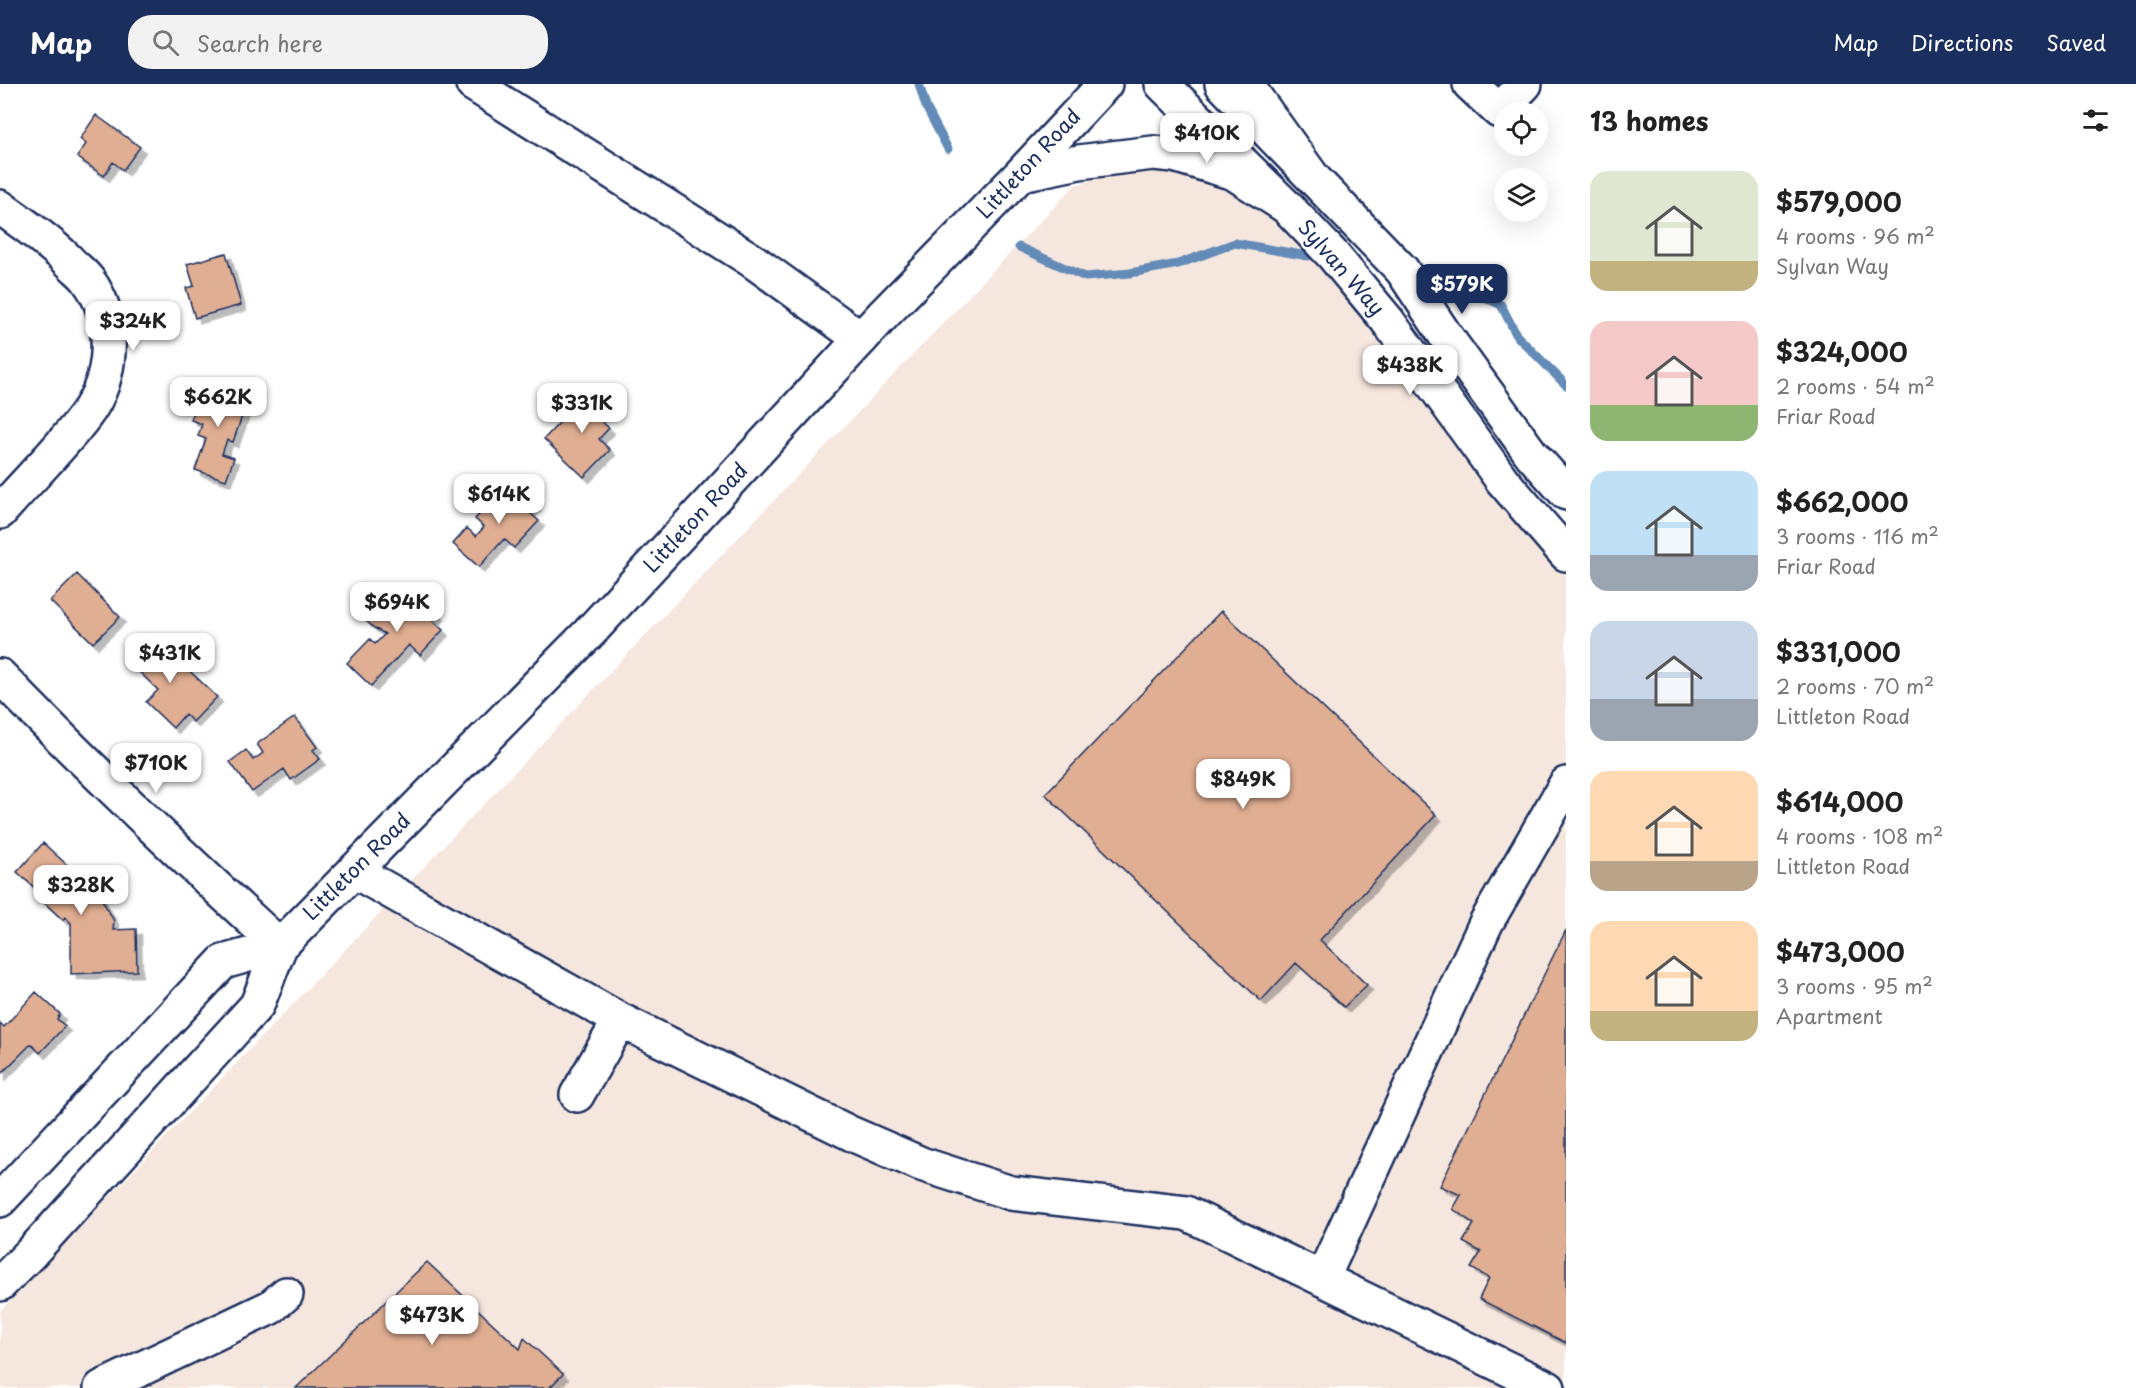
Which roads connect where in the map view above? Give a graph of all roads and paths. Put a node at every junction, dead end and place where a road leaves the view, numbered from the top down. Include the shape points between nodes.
1 (473, 84) edge
2 (1105, 84) edge
3 (1162, 84) edge
4 (1222, 84) edge
5 (1248, 84) edge
6 (1470, 84) edge
7 (1525, 84) edge
8 (1021, 174) junction
9 (1314, 179) junction
10 (0, 207) edge
11 (1287, 207) junction
12 (861, 339) junction
13 (1566, 493) edge
14 (0, 512) edge
15 (1566, 554) edge
16 (0, 676) edge
17 (1566, 784) edge
18 (354, 871) junction
19 (280, 946) junction
20 (620, 1020) junction
21 (577, 1095) dead end
22 (0, 1200) edge
23 (1322, 1279) junction
24 (0, 1284) edge
25 (286, 1294) dead end
26 (101, 1388) edge
27 (1548, 1388) edge

1 - 12 main road via 753,261
2 - 8 main road, Littleton Road
3 - 11 main road, Sylvan Way
4 - 9 main road, Sylvan Way
5 - 9 main road
6 - 7 main road via 1499,111
8 - 11 main road via 1111,158 1174,155 1234,172
8 - 12 main road, Littleton Road
9 - 13 main road, Sylvan Way via 1402,270 1532,455
10 - 14 main road via 45,239 87,278 105,316 108,358 104,378 86,416
11 - 15 main road, Sylvan Way via 1387,320 1502,480
12 - 18 main road, Littleton Road via 589,633
16 - 19 main road via 207,880
17 - 23 main road via 1486,923
18 - 19 main road, Littleton Road
18 - 20 main road
19 - 22 main road, Littleton Road via 223,962
19 - 24 main road, Littleton Road via 256,1005
20 - 21 main road
20 - 23 main road via 921,1164 1011,1193 1186,1213
23 - 27 main road
25 - 26 main road via 271,1307

